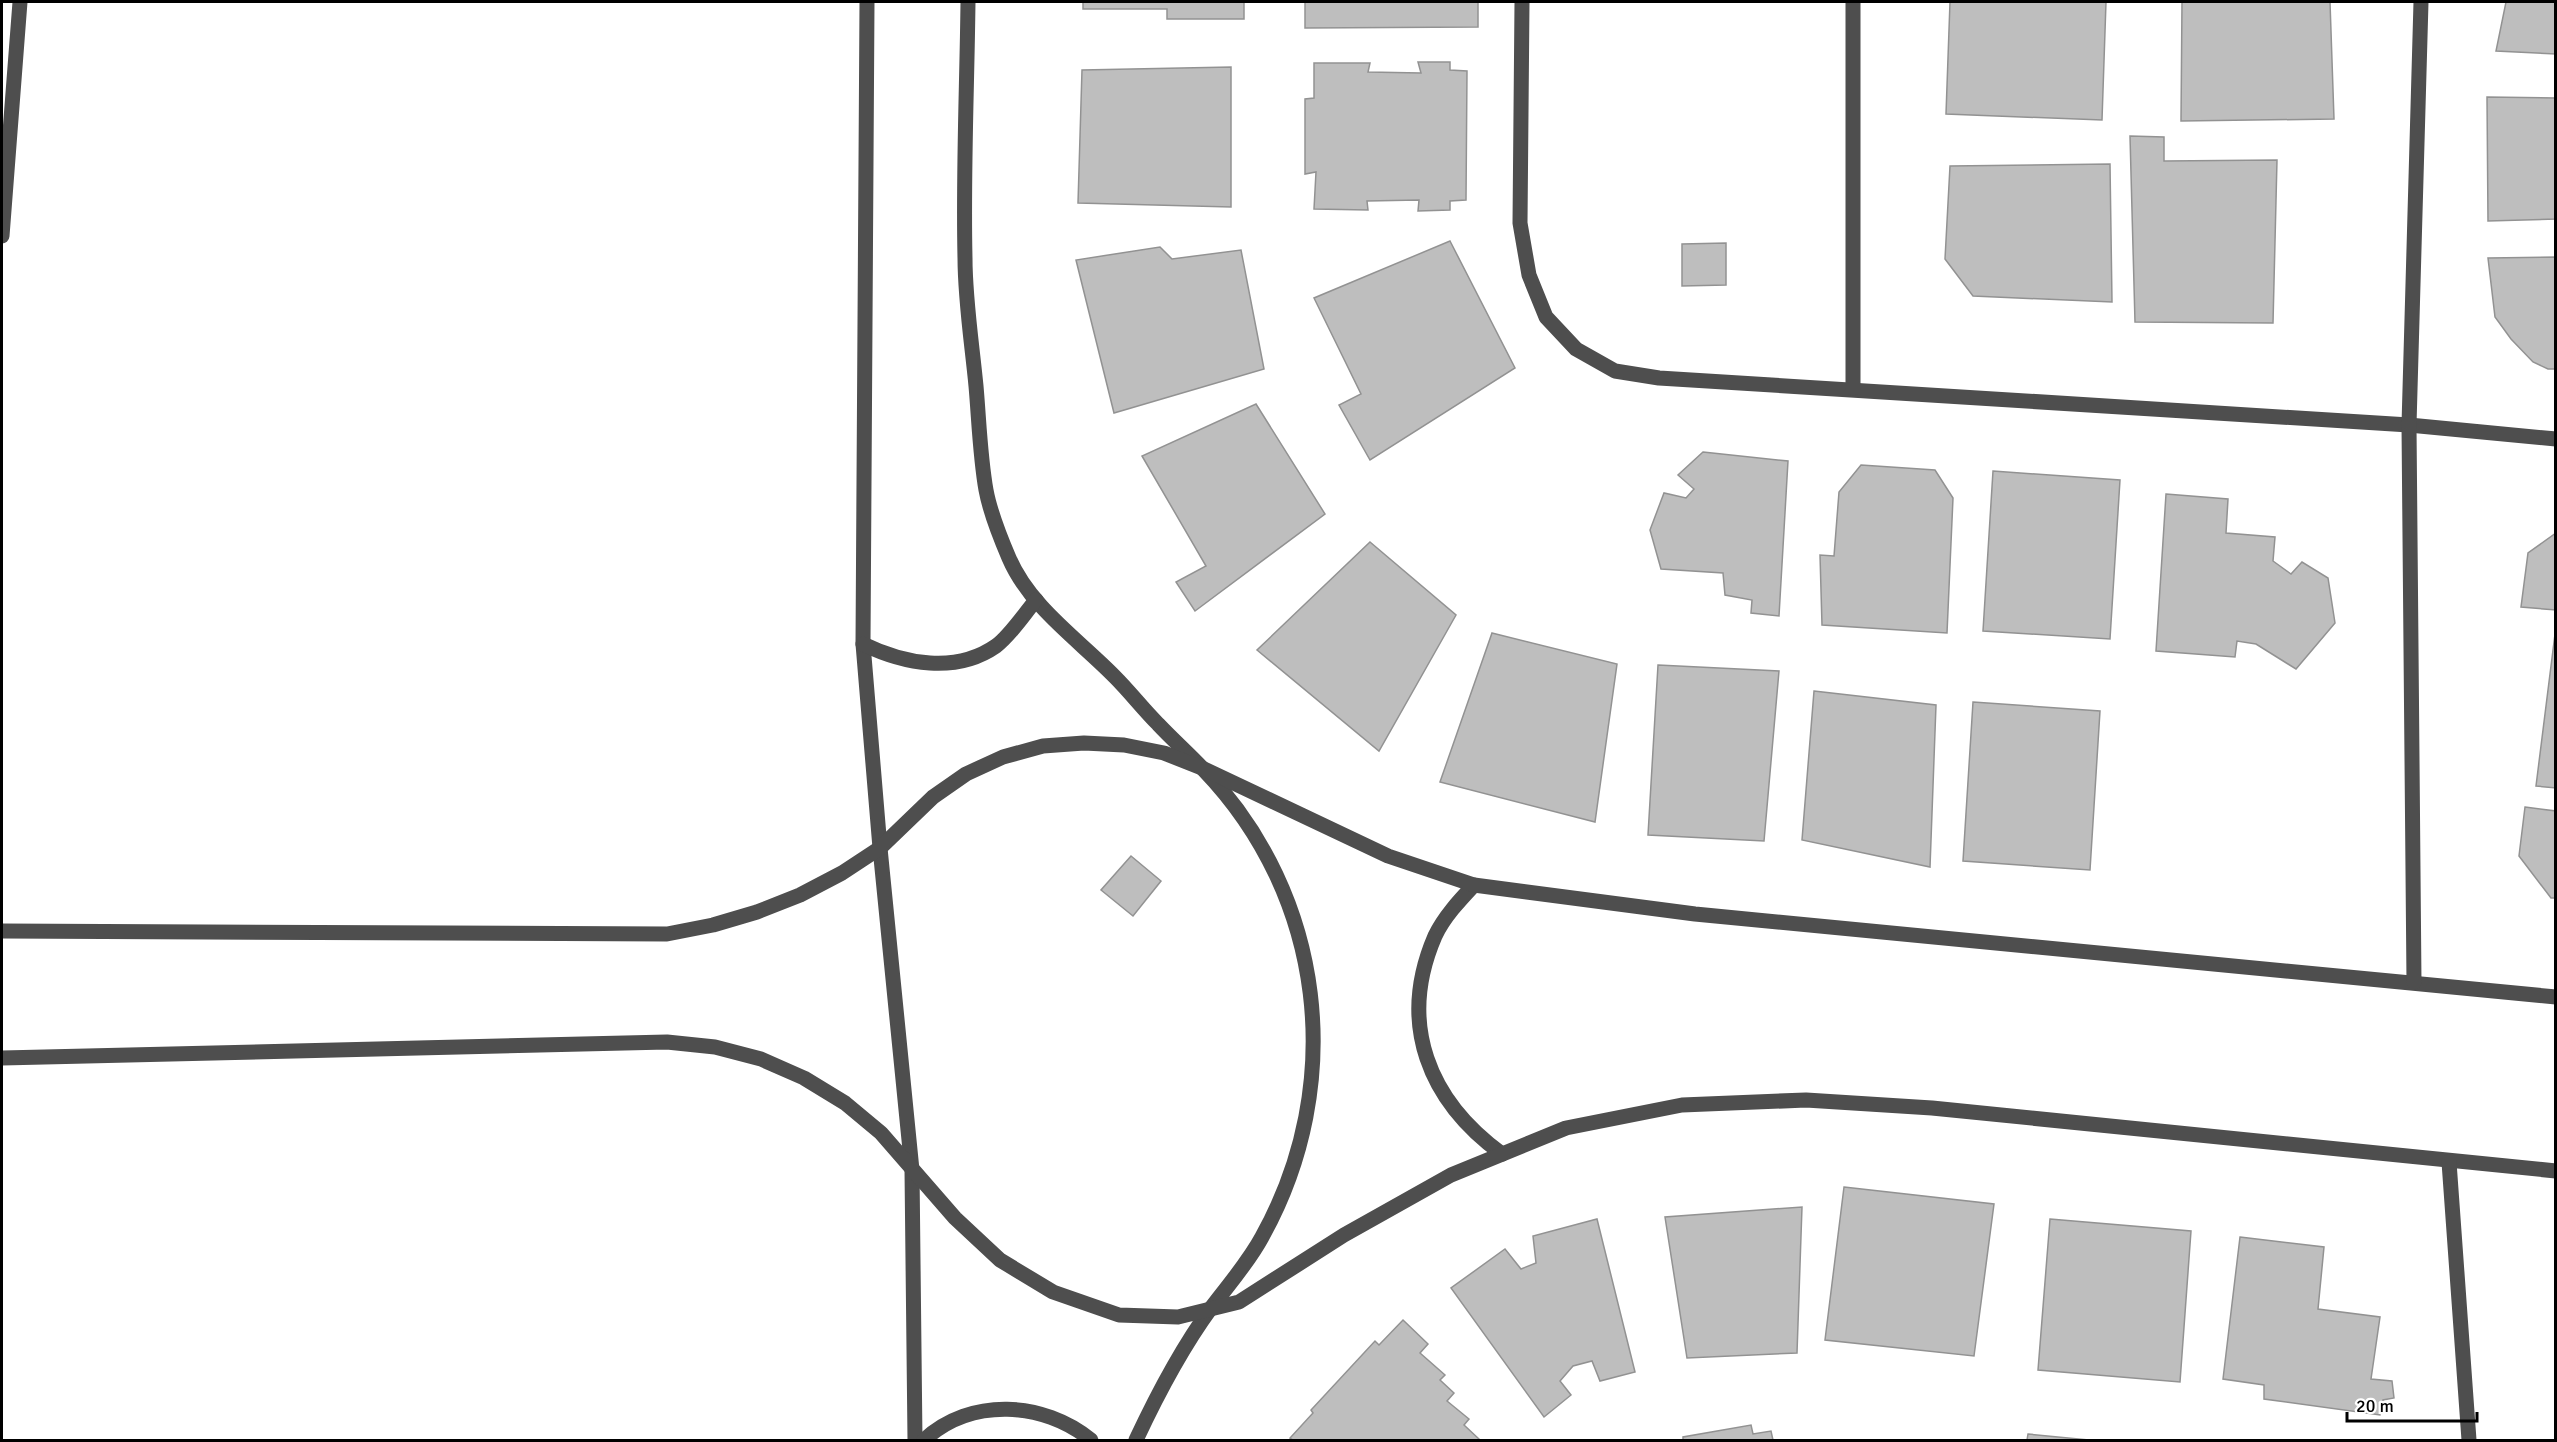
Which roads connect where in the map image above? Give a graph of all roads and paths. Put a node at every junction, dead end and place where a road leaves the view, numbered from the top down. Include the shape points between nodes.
1 (20, 2) edge
2 (867, 2) edge
3 (968, 2) edge
4 (1522, 2) edge
5 (1853, 2) edge
6 (2421, 2) edge
7 (2, 236) edge
8 (1853, 388) junction
9 (2409, 424) junction
10 (2556, 439) edge
11 (1036, 600) junction
12 (863, 644) junction
13 (1202, 768) junction
14 (880, 848) junction
15 (1474, 885) junction
16 (2, 931) edge
17 (2414, 982) junction
18 (2556, 997) edge
19 (2, 1058) edge
20 (1502, 1154) junction
21 (2449, 1162) junction
22 (912, 1170) junction
23 (2556, 1171) edge
24 (1210, 1309) junction
25 (915, 1440) edge
26 (924, 1440) edge
27 (1091, 1440) edge
28 (1136, 1440) edge
29 (2469, 1440) edge

1 - 7 street
2 - 12 street
3 - 11 street via 964,261 986,492 1010,561
4 - 8 street via 1520,223 1529,275 1546,317 1576,349 1615,371 1659,378
5 - 8 street
6 - 9 street
8 - 9 street
9 - 10 street
9 - 17 street
11 - 12 street via 997,645 971,657 944,663 916,662 889,657
11 - 13 street
12 - 14 street
13 - 14 street via 1164,753 1124,745 1043,746 1003,757 966,774 933,797
13 - 15 street via 1388,856
13 - 24 street via 1234,802 1281,884 1298,929 1313,1021 1309,1104 1296,1158 1262,1238 1238,1276
14 - 16 street via 800,895 713,925 667,934
14 - 22 street
15 - 17 street via 1695,914
15 - 20 street via 1452,908 1436,935 1421,985 1420,1026 1426,1057 1455,1113
17 - 18 street
19 - 22 street via 667,1042 715,1047 761,1059 845,1103 881,1134
20 - 21 street via 1566,1128 1682,1105 1806,1100 1932,1108
20 - 24 street via 1451,1175 1344,1235 1239,1302
21 - 23 street
21 - 29 street
22 - 24 street via 1000,1260 1053,1292 1119,1315 1178,1317
22 - 25 street
24 - 28 street via 1174,1366
26 - 27 street via 954,1420 1000,1408 1047,1415

